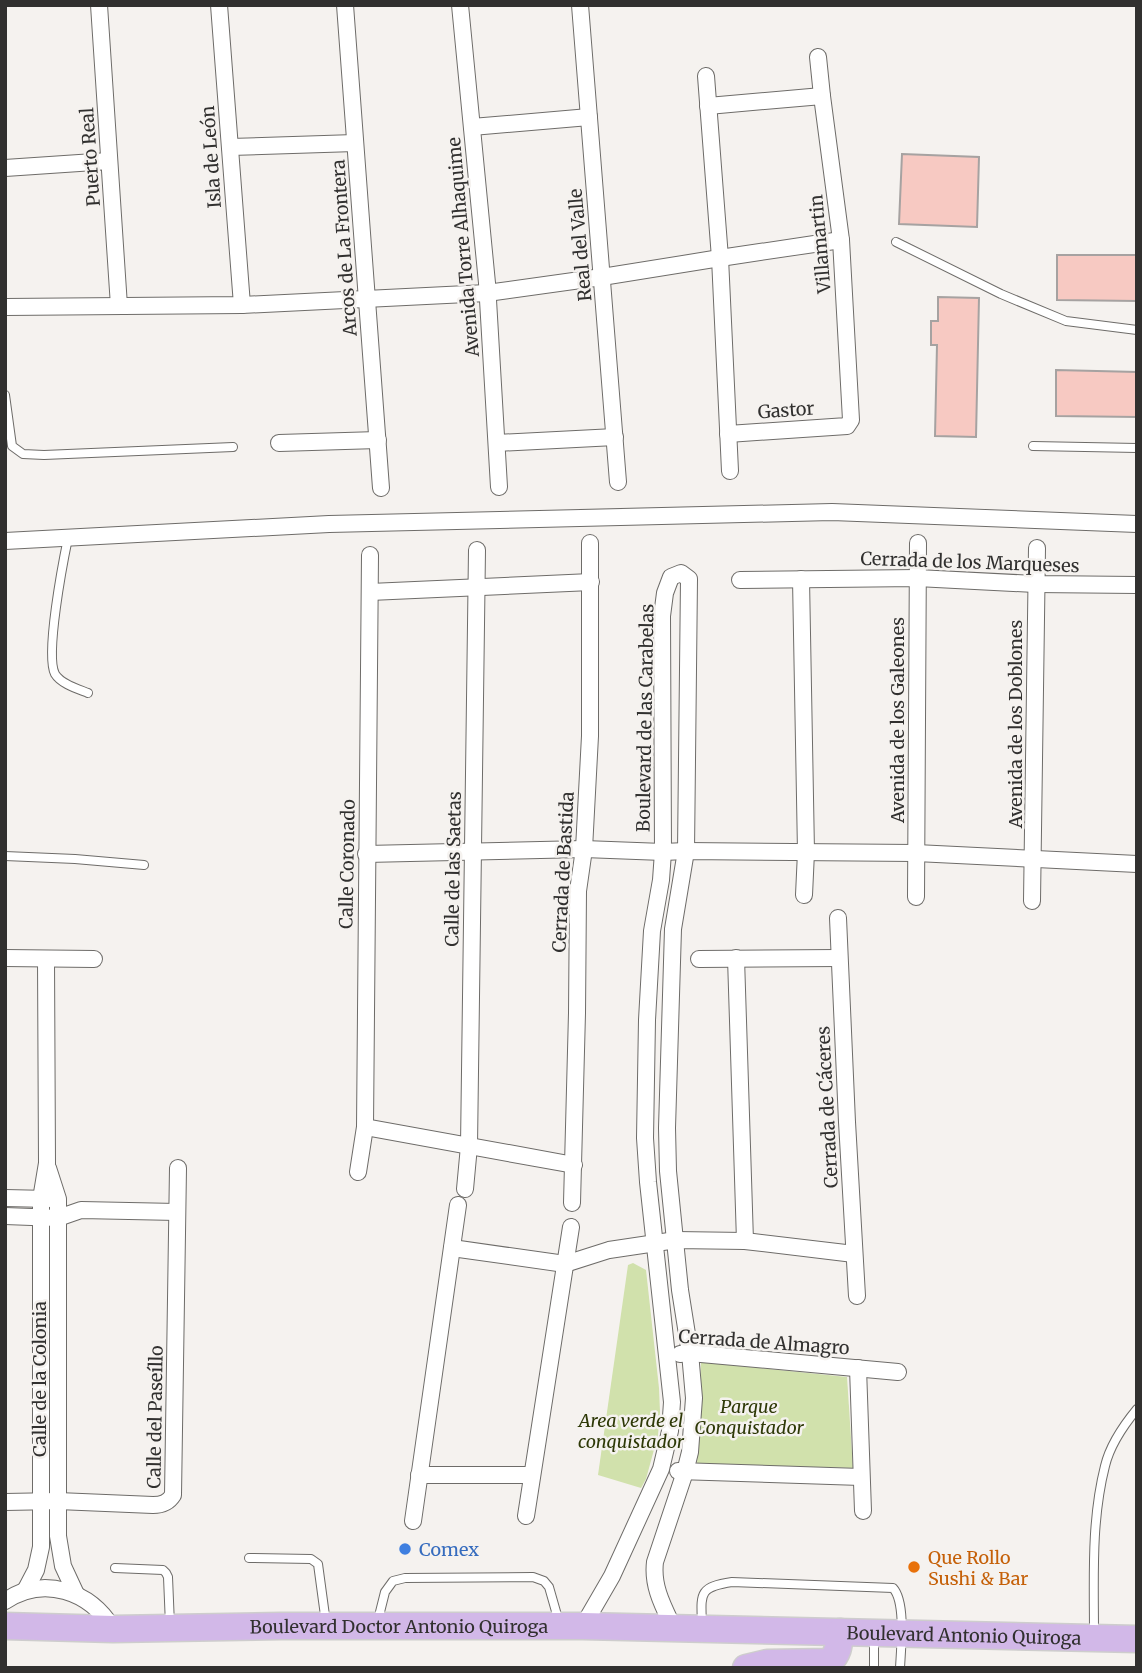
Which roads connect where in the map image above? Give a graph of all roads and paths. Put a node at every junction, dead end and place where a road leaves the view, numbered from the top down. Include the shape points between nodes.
1 (99, 5) edge
2 (219, 5) edge
3 (345, 5) edge
4 (460, 5) edge
5 (580, 5) edge
6 (818, 57) dead end
7 (706, 76) dead end
8 (822, 96) junction
9 (708, 106) junction
10 (589, 117) junction
11 (472, 127) junction
12 (355, 143) junction
13 (230, 147) junction
14 (109, 161) junction
15 (5, 168) edge
16 (841, 240) junction
17 (897, 242) dead end
18 (720, 258) junction
19 (602, 277) junction
20 (487, 293) junction
21 (368, 298) junction
22 (242, 305) junction
23 (119, 306) junction
24 (5, 307) edge
25 (1137, 330) edge
26 (5, 395) edge
27 (847, 426) joint
28 (728, 434) junction
29 (615, 437) junction
30 (378, 440) junction
31 (279, 443) dead end
32 (497, 443) junction
33 (1033, 446) dead end
34 (233, 447) dead end
35 (1137, 448) edge
36 (730, 471) dead end
37 (618, 482) dead end
38 (499, 487) dead end
39 (381, 488) dead end
40 (1137, 524) edge
41 (68, 538) junction
42 (5, 541) edge
43 (590, 543) dead end
44 (918, 543) dead end
45 (1037, 548) dead end
46 (477, 550) dead end
47 (370, 555) dead end
48 (918, 578) junction
49 (801, 579) junction
50 (740, 580) dead end
51 (591, 582) junction
52 (1035, 584) junction
53 (1137, 585) edge
54 (477, 587) junction
55 (370, 592) junction
56 (88, 693) dead end
57 (584, 849) junction
58 (686, 851) junction
59 (472, 852) junction
60 (663, 852) junction
61 (806, 852) junction
62 (916, 853) junction
63 (366, 854) junction
64 (5, 856) edge
65 (1033, 859) junction
66 (1137, 864) edge
67 (144, 865) dead end
68 (804, 895) dead end
69 (916, 897) dead end
70 (1032, 901) dead end
71 (838, 918) dead end
72 (5, 958) edge
73 (736, 958) junction
74 (839, 958) junction
75 (46, 959) junction
76 (94, 959) dead end
77 (699, 959) dead end
78 (365, 1127) junction
79 (469, 1146) junction
80 (47, 1163) junction
81 (574, 1165) junction
82 (178, 1168) dead end
83 (358, 1172) dead end
84 (5, 1198) edge
85 (41, 1199) junction
86 (58, 1199) junction
87 (572, 1203) dead end
88 (81, 1210) junction
89 (177, 1212) junction
90 (5, 1216) edge
91 (50, 1217) junction
92 (571, 1227) dead end
93 (676, 1240) junction
94 (745, 1241) junction
95 (655, 1242) junction
96 (452, 1248) junction
97 (854, 1254) junction
98 (565, 1264) junction
99 (857, 1296) dead end
100 (690, 1353) junction
101 (667, 1354) junction
102 (858, 1368) junction
103 (898, 1372) dead end
104 (1137, 1409) edge
105 (661, 1469) junction
106 (685, 1472) junction
107 (419, 1475) junction
108 (532, 1475) junction
109 (861, 1477) junction
110 (40, 1501) junction
111 (5, 1502) edge
112 (58, 1502) junction
113 (863, 1511) dead end
114 (526, 1516) dead end
115 (413, 1521) dead end
116 (249, 1558) dead end
117 (115, 1569) dead end
118 (25, 1591) junction
119 (76, 1594) junction
120 (5, 1601) edge
121 (571, 1625) junction
122 (5, 1626) edge
123 (326, 1626) junction
124 (376, 1626) junction
125 (673, 1627) junction
126 (170, 1628) junction
127 (702, 1628) junction
128 (113, 1629) junction
129 (792, 1630) joint
130 (840, 1632) junction
131 (874, 1632) junction
132 (901, 1633) junction
133 (1094, 1637) junction
134 (1137, 1639) edge
135 (746, 1668) edge
136 (874, 1668) edge
137 (900, 1668) edge

1 - 14 street, Puerto Real
2 - 13 street, Isla de León
3 - 12 street, Arcos de La Frontera
4 - 11 street, Avenida Torre Alhaquime
5 - 10 street, Real del Valle
6 - 8 street, Villamartin
7 - 9 street
8 - 9 street
8 - 16 street, Villamartin
9 - 18 street
10 - 11 street
10 - 19 street, Real del Valle
11 - 20 street, Avenida Torre Alhaquime
12 - 13 street
12 - 21 street, Arcos de La Frontera
13 - 22 street, Isla de León
14 - 15 street
14 - 23 street, Puerto Real
16 - 18 street
16 - 27 street, Villamartin via 851,420
17 - 25 lane via 1066,321
18 - 19 street
18 - 28 street
19 - 20 street
19 - 29 street, Real del Valle
20 - 21 street
20 - 32 street, Avenida Torre Alhaquime
21 - 22 street
21 - 30 street, Arcos de La Frontera
22 - 23 street
23 - 24 street
26 - 34 lane via 12,446 23,454
27 - 28 street, Gastor
28 - 36 street
29 - 32 street
29 - 37 street, Real del Valle
30 - 31 street
30 - 39 street, Arcos de La Frontera
32 - 38 street, Avenida Torre Alhaquime
33 - 35 lane
40 - 41 street via 832,512 329,524
41 - 42 street
41 - 56 lane via 52,665 56,677
43 - 51 street, Cerrada de Bastida
44 - 48 street, Avenida de los Galeones
45 - 52 street, Avenida de los Doblones
46 - 54 street, Calle de las Saetas
47 - 55 street, Calle Coronado
48 - 49 street, Cerrada de los Marqueses
48 - 52 street, Cerrada de los Marqueses
48 - 62 street, Avenida de los Galeones
49 - 50 street, Cerrada de los Marqueses
49 - 61 street
51 - 54 street
51 - 57 street, Cerrada de Bastida
52 - 53 street, Cerrada de los Marqueses
52 - 65 street, Avenida de los Doblones
54 - 55 street
54 - 59 street, Calle de las Saetas
55 - 63 street, Calle Coronado
57 - 59 street
57 - 60 street
57 - 81 street, Cerrada de Bastida via 578,891
58 - 60 street
58 - 60 street, Boulevard de las Carabelas via 689,579 681,573 671,577 662,616
58 - 61 street
58 - 93 street, Boulevard de las Carabelas via 670,976 667,1128
59 - 63 street
59 - 79 street, Calle de las Saetas
60 - 95 street, Boulevard de las Carabelas via 652,931 645,1098
61 - 62 street
61 - 68 street
62 - 65 street
62 - 69 street, Avenida de los Galeones
63 - 78 street, Calle Coronado
64 - 67 lane
65 - 66 street
65 - 70 street, Avenida de los Doblones
71 - 74 street, Cerrada de Cáceres
72 - 75 street
73 - 74 street
73 - 77 street
73 - 94 street
74 - 97 street, Cerrada de Cáceres
75 - 76 street
75 - 80 street, Calle de la Colonia
78 - 79 street
78 - 83 street, Calle Coronado
79 - 81 street
79 - 96 street, Calle de las Saetas
80 - 85 street, Calle de la Colonia
80 - 86 street, Calle de la Colonia
81 - 87 street, Cerrada de Bastida
82 - 89 street, Calle del Paseíllo
84 - 85 street
85 - 86 street
85 - 91 street, Calle de la Colonia
86 - 88 street
86 - 91 street, Calle de la Colonia
88 - 89 street
88 - 91 street
89 - 112 street, Calle del Paseíllo via 173,1495 159,1505
90 - 91 street
91 - 110 street, Calle de la Colonia
91 - 112 street, Calle de la Colonia
92 - 98 street
93 - 94 street
93 - 95 street
93 - 100 street, Boulevard de las Carabelas
94 - 97 street
95 - 98 street
95 - 101 street, Boulevard de las Carabelas
96 - 98 street
96 - 107 street
97 - 99 street, Cerrada de Cáceres
98 - 108 street
100 - 101 street, Cerrada de Almagro
100 - 102 street, Cerrada de Almagro
100 - 106 street, Boulevard de las Carabelas via 694,1398
101 - 105 street, Boulevard de las Carabelas via 672,1402
102 - 103 street, Cerrada de Almagro
102 - 109 street, Cerrada de Almagro
104 - 133 lane via 1121,1429 1105,1464 1095,1528
105 - 106 street
105 - 121 street, Boulevard de las Carabelas via 612,1577
106 - 109 street
106 - 125 street, Boulevard de las Carabelas via 654,1572
107 - 108 street
107 - 115 street
108 - 114 street
109 - 113 street, Cerrada de Almagro
110 - 111 street, Calle del Paseíllo
110 - 112 street, Calle del Paseíllo
110 - 118 street, Calle de la Colonia via 39,1559
112 - 119 street, Calle de la Colonia via 60,1551
116 - 123 lane via 311,1559 318,1564
117 - 126 lane via 166,1573
118 - 119 street via 50,1588
118 - 120 street
119 - 128 street, Calle de la Colonia via 97,1608
121 - 124 main road, Boulevard Doctor Antonio Quiroga
121 - 124 lane via 544,1581 520,1577 393,1581 385,1592
121 - 125 main road, Boulevard Doctor Antonio Quiroga
122 - 128 main road, Boulevard Doctor Antonio Quiroga
123 - 124 main road, Boulevard Doctor Antonio Quiroga
123 - 126 main road, Boulevard Doctor Antonio Quiroga
125 - 127 main road, Boulevard Doctor Antonio Quiroga
126 - 128 main road, Boulevard Doctor Antonio Quiroga
127 - 129 main road, Boulevard Doctor Antonio Quiroga
127 - 132 lane via 705,1591 732,1582 893,1588 898,1596
129 - 130 main road, Boulevard Antonio Quiroga
130 - 131 main road, Boulevard Antonio Quiroga
130 - 135 main road via 835,1657 829,1662
131 - 132 main road, Boulevard Antonio Quiroga
131 - 136 lane
132 - 133 main road, Boulevard Antonio Quiroga
132 - 137 lane
133 - 134 main road, Boulevard Antonio Quiroga

